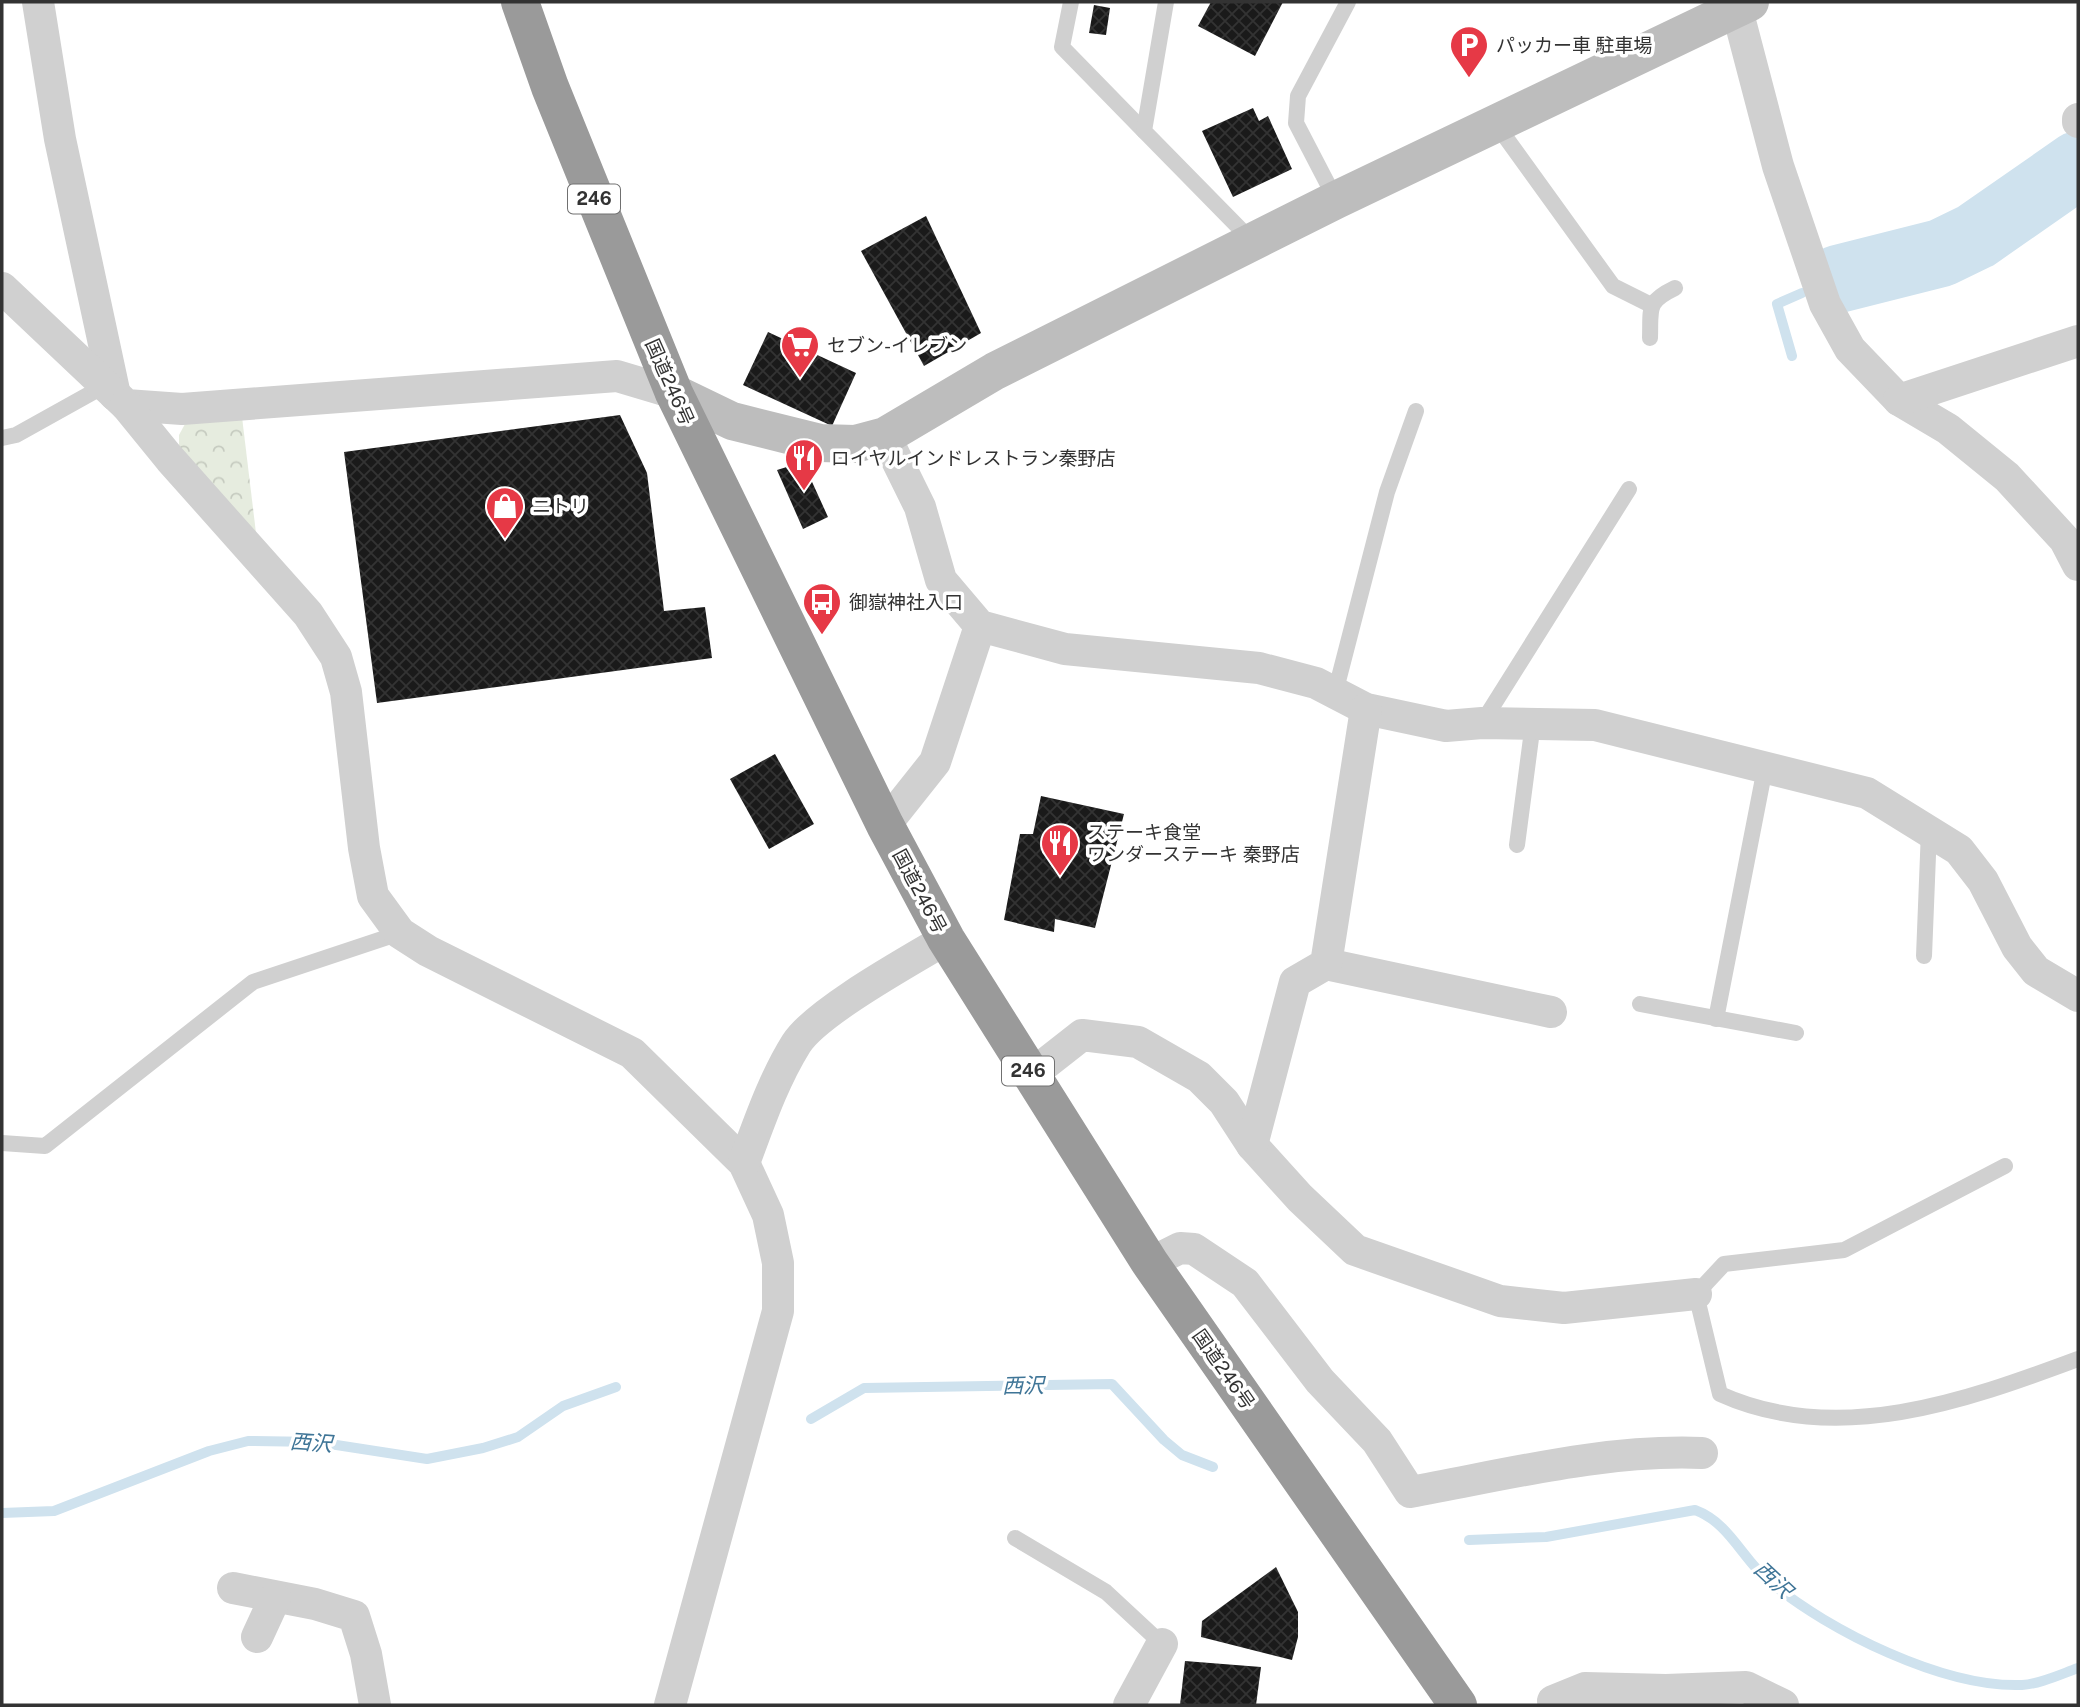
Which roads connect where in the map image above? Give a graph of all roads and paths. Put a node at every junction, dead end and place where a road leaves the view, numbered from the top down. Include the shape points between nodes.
1 (38, 2) edge
2 (520, 2) edge
3 (1071, 2) edge
4 (1166, 2) edge
5 (1348, 2) edge
6 (1740, 4) edge
7 (1496, 124) junction
8 (1144, 131) junction
9 (1336, 200) junction
10 (1253, 242) junction
11 (2, 288) edge
12 (1675, 288) dead end
13 (1651, 305) junction
14 (1650, 338) dead end
15 (2078, 341) edge
16 (674, 393) junction
17 (115, 395) junction
18 (1899, 400) junction
19 (1416, 411) dead end
20 (885, 436) junction
21 (2, 438) edge
22 (1629, 489) dead end
23 (2074, 549) edge
24 (980, 626) junction
25 (1335, 693) junction
26 (1366, 709) junction
27 (1482, 723) junction
28 (1533, 723) junction
29 (1765, 768) junction
30 (885, 825) junction
31 (1928, 830) junction
32 (1517, 845) dead end
33 (400, 933) junction
34 (946, 939) junction
35 (1924, 956) dead end
36 (1326, 964) junction
37 (2078, 996) edge
38 (1640, 1004) dead end
39 (1551, 1012) dead end
40 (1716, 1019) junction
41 (1796, 1033) dead end
42 (1031, 1075) junction
43 (2, 1143) edge
44 (1252, 1145) junction
45 (744, 1163) junction
46 (2005, 1166) dead end
47 (1150, 1263) junction
48 (1696, 1294) junction
49 (2078, 1359) edge
50 (1702, 1452) dead end
51 (1015, 1538) dead end
52 (233, 1588) dead end
53 (275, 1598) junction
54 (257, 1637) dead end
55 (1161, 1644) joint
56 (375, 1705) edge
57 (670, 1705) edge
58 (1129, 1705) edge
59 (1458, 1705) edge
60 (1555, 1705) edge
61 (1783, 1705) edge

1 - 17 street via 60,139
2 - 16 highway, 国道246号 / 246
3 - 8 lane via 1062,47
4 - 8 lane
5 - 9 lane via 1298,96 1295,113
6 - 7 street
6 - 18 street via 1778,166 1825,304 1850,349
7 - 9 street
7 - 13 lane via 1613,286
8 - 10 lane
9 - 10 street
10 - 20 street via 995,371
11 - 17 street
12 - 13 lane
13 - 14 lane
15 - 18 street
16 - 17 street via 617,376 182,408
16 - 20 street via 732,421 820,443 855,444
16 - 30 highway, 国道246号 / 246
17 - 21 lane
17 - 33 street via 308,614 337,657 346,692 373,896
18 - 23 street via 1948,429 2007,477
19 - 25 lane via 1387,492
20 - 24 street via 919,507 941,580
22 - 27 lane
24 - 25 street via 1065,649 1259,668 1317,683
24 - 30 street via 935,762
25 - 26 street
26 - 27 street via 1446,726
26 - 36 street
27 - 28 street
28 - 29 street via 1595,725
28 - 32 lane
29 - 31 street via 1867,793
29 - 40 lane
30 - 34 highway, 国道246号 / 246
31 - 35 lane
31 - 37 street via 1959,850 1983,881 2017,947 2036,971
33 - 43 lane via 253,982 45,1146
33 - 45 street via 632,1053
34 - 42 highway, 国道246号 / 246
34 - 45 street via 832,1010 797,1042 765,1105
36 - 39 street
36 - 44 street via 1295,982
38 - 40 lane
40 - 41 lane
42 - 44 street via 1082,1035 1138,1042 1199,1077 1224,1102
42 - 47 highway, 国道246号 / 246
44 - 48 street via 1355,1250 1500,1301 1564,1308
45 - 57 street via 768,1215 778,1264 778,1311
46 - 48 lane via 1844,1250 1724,1264
47 - 50 street via 1180,1248 1194,1249 1245,1283 1320,1381 1377,1441 1410,1492 1661,1451
47 - 59 highway, 国道246号 / 246
48 - 49 lane via 1720,1394 1752,1409 1813,1420 1925,1409 1987,1393
51 - 55 lane via 1106,1592
52 - 53 street
53 - 54 street
53 - 56 street via 354,1616
55 - 58 street
60 - 61 street via 1553,1701 1585,1688 1746,1687

